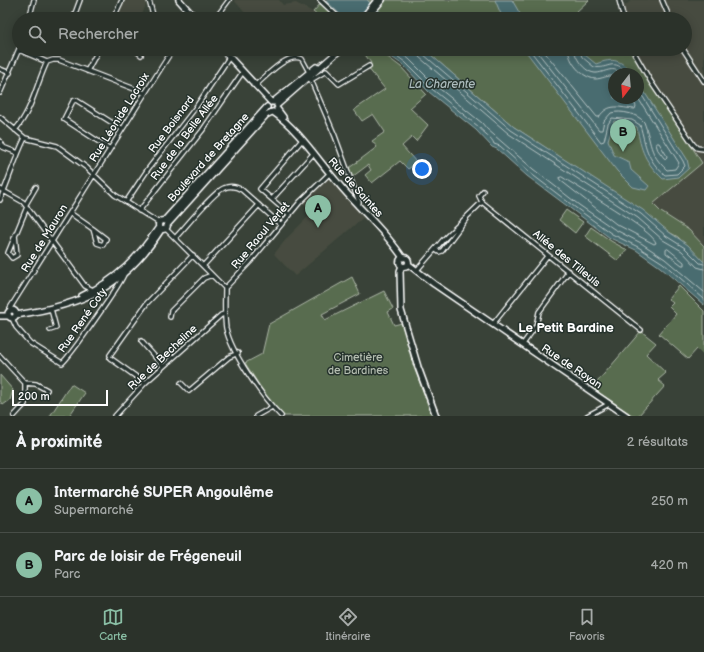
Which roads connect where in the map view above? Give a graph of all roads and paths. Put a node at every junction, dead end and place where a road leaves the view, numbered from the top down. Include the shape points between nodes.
1 (34, 0) edge
2 (80, 0) edge
3 (122, 0) edge
4 (149, 0) edge
5 (179, 0) edge
6 (229, 0) edge
7 (320, 0) edge
8 (382, 0) edge
9 (619, 0) edge
10 (662, 0) edge
11 (377, 3) edge
12 (31, 12) edge
13 (76, 12) edge
14 (116, 12) edge
15 (152, 12) edge
16 (189, 12) edge
17 (220, 12) edge
18 (333, 12) edge
19 (369, 12) edge
20 (371, 12) edge
21 (622, 12) edge
22 (667, 12) edge
23 (16, 56) edge
24 (34, 56) edge
25 (95, 56) edge
26 (169, 56) edge
27 (229, 56) junction
28 (329, 56) edge
29 (333, 56) edge
30 (636, 56) edge
31 (688, 56) edge
32 (47, 62) junction
33 (324, 64) junction
34 (369, 66) dead end
35 (0, 69) edge
36 (87, 71) junction
37 (316, 71) junction
38 (326, 71) junction
39 (10, 73) junction
40 (242, 73) junction
41 (309, 77) junction
42 (704, 81) edge
43 (253, 85) junction
44 (0, 93) edge
45 (145, 93) junction
46 (272, 107) junction
47 (0, 118) edge
48 (122, 129) junction
49 (15, 130) junction
50 (25, 138) junction
51 (302, 140) junction
52 (0, 141) edge
53 (2, 146) edge
54 (110, 149) junction
55 (704, 149) edge
56 (18, 152) junction
57 (313, 154) junction
58 (330, 174) junction
59 (94, 175) junction
60 (36, 187) dead end
61 (2, 190) edge
62 (483, 191) dead end
63 (272, 199) junction
64 (0, 200) edge
65 (126, 202) junction
66 (482, 202) junction
67 (259, 205) junction
68 (26, 206) junction
69 (358, 206) junction
70 (139, 212) junction
71 (70, 213) junction
72 (290, 215) junction
73 (281, 225) junction
74 (163, 226) junction
75 (93, 230) dead end
76 (16, 235) junction
77 (175, 238) junction
78 (52, 241) junction
79 (193, 255) junction
80 (548, 255) junction
81 (403, 258) junction
82 (408, 264) junction
83 (203, 266) junction
84 (402, 266) junction
85 (417, 270) junction
86 (569, 271) junction
87 (124, 274) junction
88 (212, 275) junction
89 (109, 285) junction
90 (85, 286) junction
91 (225, 288) junction
92 (93, 290) junction
93 (115, 290) junction
94 (86, 294) junction
95 (51, 309) junction
96 (0, 313) edge
97 (12, 314) junction
98 (0, 316) edge
99 (225, 316) junction
100 (170, 317) dead end
101 (493, 324) junction
102 (50, 330) dead end
103 (641, 330) dead end
104 (141, 341) dead end
105 (523, 344) junction
106 (238, 353) junction
107 (0, 356) edge
108 (163, 366) junction
109 (25, 382) junction
110 (144, 383) junction
111 (181, 383) dead end
112 (47, 390) dead end
113 (603, 400) junction
114 (609, 404) junction
115 (272, 407) junction
116 (597, 410) junction
117 (590, 415) edge
118 (14, 416) edge
119 (115, 416) edge
120 (256, 416) edge
121 (281, 416) edge
122 (436, 416) edge
123 (627, 416) edge

1 - 12 street
2 - 13 street
3 - 14 street
4 - 15 street
5 - 16 main road
6 - 17 street
7 - 18 street
8 - 11 main road
9 - 21 street
10 - 22 street
11 - 19 main road
11 - 20 main road
23 - 39 street
24 - 32 street
25 - 36 street
26 - 45 street, Rue Léonide Lacroix
27 - 40 main road, Rue de Saintes
27 - 43 main road, Rue de Saintes
27 - 65 street, Rue Boisnard via 196,107
28 - 41 main road
29 - 33 main road
30 - 55 street via 693,144
31 - 42 street
32 - 36 street via 59,60
32 - 49 street via 26,114
33 - 37 main road
33 - 38 street
34 - 38 street via 339,84
35 - 39 street
36 - 45 street
37 - 38 street
37 - 41 main road
38 - 41 street
39 - 44 street
40 - 43 main road, Rue de Saintes
40 - 70 street, Rue de la Belle Allée via 202,131
41 - 43 street via 302,58 293,57 282,62
41 - 46 main road, Boulevard de Bretagne
41 - 69 street via 335,136 360,202
43 - 46 main road, Rue de Saintes
45 - 48 street, Rue Léonide Lacroix
46 - 51 main road, Rue de Saintes
46 - 74 main road, Boulevard de Bretagne
47 - 49 street
48 - 54 street, Rue Léonide Lacroix
48 - 54 street via 76,100 73,101 64,119
49 - 50 street
50 - 56 street
50 - 59 street via 57,146
51 - 57 main road, Rue de Saintes
51 - 63 street via 260,189
52 - 53 street
53 - 56 street
54 - 59 street, Rue Léonide Lacroix
56 - 61 street
57 - 58 main road, Rue de Saintes
57 - 63 street
58 - 69 main road, Rue de Saintes
58 - 72 street, Rue Raoul Verlet
59 - 65 street
59 - 71 street, Rue de Mauron
60 - 68 street
61 - 64 street
61 - 68 street
62 - 66 street via 479,196
63 - 72 street
65 - 70 street
66 - 80 street, Allée des Tilleuls
66 - 85 street
67 - 73 street
67 - 77 street via 236,187 225,187
67 - 83 street
68 - 76 street
68 - 78 street
69 - 81 main road, Rue de Saintes
70 - 74 street
71 - 75 street
71 - 78 street, Rue de Mauron
72 - 73 street, Rue Raoul Verlet
73 - 91 street, Rue Raoul Verlet via 239,276
74 - 77 street
74 - 87 main road, Boulevard de Bretagne via 138,261
74 - 92 main road, Boulevard de Bretagne via 136,258 113,278
76 - 76 street via 8,253 12,258 17,255
77 - 79 street
78 - 90 street
78 - 97 street, Rue de Mauron via 17,297
79 - 83 street
79 - 110 street via 147,303 110,357
80 - 86 street, Allée des Tilleuls
80 - 101 street
81 - 82 main road, Rue de Saintes via 407,259
81 - 84 main road via 399,262
82 - 84 main road
82 - 85 main road, Rue de Royan
83 - 88 street
84 - 122 main road via 401,310
85 - 101 main road, Rue de Royan
86 - 103 street, Allée des Tilleuls
86 - 105 street via 539,312 536,326
87 - 89 main road, Boulevard de Bretagne
87 - 93 street, Rue René Coty
88 - 91 street
88 - 100 street via 204,278 171,311
89 - 93 street, Rue René Coty
89 - 95 main road, Boulevard de Bretagne via 91,296
90 - 92 street
90 - 94 street
91 - 99 street
92 - 94 main road, Boulevard de Bretagne
93 - 97 street, Rue René Coty via 62,363 26,339 16,327
94 - 97 main road, Boulevard de Bretagne via 46,308
95 - 97 main road, Boulevard de Bretagne
95 - 102 street via 56,328
96 - 97 main road, Boulevard de Bretagne
97 - 98 main road, Boulevard de Bretagne
99 - 106 street via 228,336
99 - 108 street, Rue de Becheline via 221,315
101 - 105 main road, Rue de Royan
104 - 108 street
105 - 113 main road, Rue de Royan
106 - 111 street via 229,357 190,391
106 - 115 street via 260,392
107 - 109 street
108 - 110 street, Rue de Becheline
109 - 112 street
109 - 118 street via 25,404
110 - 119 street, Rue de Becheline
113 - 114 main road, Rue de Royan
113 - 116 street
114 - 116 street
114 - 123 main road, Rue de Royan
115 - 120 street
115 - 121 street
116 - 117 street

